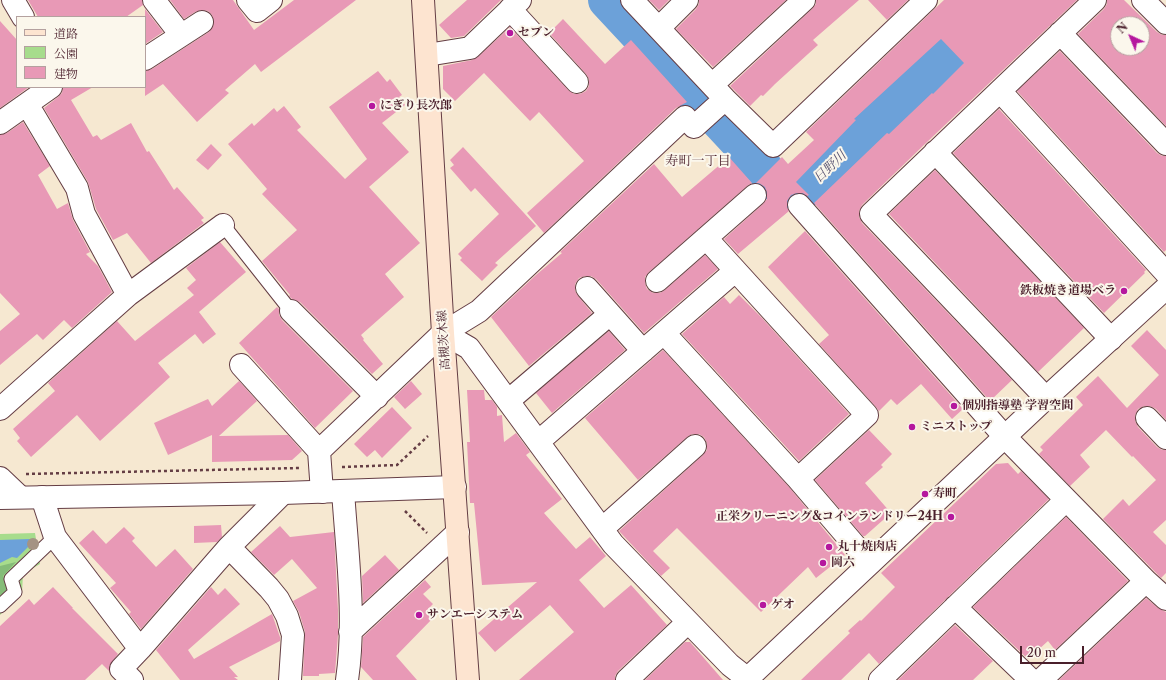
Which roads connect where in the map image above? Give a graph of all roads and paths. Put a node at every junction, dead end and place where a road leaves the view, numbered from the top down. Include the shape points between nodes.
1 (13, 0) edge
2 (154, 0) edge
3 (248, 0) edge
4 (271, 0) edge
5 (423, 0) edge
6 (632, 0) edge
7 (688, 0) edge
8 (804, 0) edge
9 (926, 0) edge
10 (1095, 0) edge
11 (1143, 0) edge
12 (515, 5) edge
13 (22, 16) edge
14 (202, 22) dead end
15 (1166, 23) edge
16 (659, 28) junction
17 (1060, 33) junction
18 (182, 35) junction
19 (427, 55) junction
20 (146, 58) edge
21 (577, 82) dead end
22 (50, 88) edge
23 (1000, 91) junction
24 (719, 92) junction
25 (27, 104) junction
26 (0, 123) edge
27 (1166, 144) edge
28 (935, 152) junction
29 (755, 195) dead end
30 (799, 205) dead end
31 (223, 225) joint
32 (706, 238) junction
33 (735, 271) junction
34 (1166, 273) edge
35 (657, 281) dead end
36 (587, 288) dead end
37 (1166, 288) edge
38 (128, 295) junction
39 (291, 311) joint
40 (610, 314) junction
41 (444, 333) junction
42 (664, 333) junction
43 (1111, 339) junction
44 (643, 351) junction
45 (241, 364) dead end
46 (377, 397) junction
47 (1046, 398) junction
48 (508, 401) junction
49 (0, 409) edge
50 (1147, 418) dead end
51 (428, 435) dead end
52 (1005, 437) junction
53 (1166, 438) edge
54 (538, 442) junction
55 (696, 446) dead end
56 (319, 460) junction
57 (24, 474) dead end
58 (0, 478) edge
59 (798, 479) junction
60 (455, 487) junction
61 (343, 491) junction
62 (322, 492) junction
63 (283, 493) junction
64 (42, 497) junction
65 (10, 498) edge
66 (1066, 500) junction
67 (602, 529) junction
68 (458, 532) junction
69 (55, 537) junction
70 (229, 547) junction
71 (870, 563) junction
72 (1146, 581) junction
73 (1166, 599) edge
74 (0, 606) edge
75 (955, 607) junction
76 (688, 622) junction
77 (350, 632) junction
78 (140, 649) junction
79 (121, 676) edge
80 (747, 679) edge
81 (290, 680) edge
82 (347, 680) edge
83 (468, 680) edge
84 (627, 680) edge
85 (880, 680) edge
86 (1031, 680) edge
87 (1041, 680) edge

1 - 13 street
2 - 18 street
3 - 4 street via 257,11
5 - 19 main road, 高槻茨木線
6 - 16 street
7 - 16 street
8 - 24 street
9 - 24 street via 773,146
10 - 17 street
11 - 15 street
12 - 19 street via 470,48
12 - 21 street
14 - 18 street
16 - 24 street
17 - 23 street
17 - 27 street
18 - 20 street
19 - 41 main road, 高槻茨木線
22 - 25 street
23 - 28 street
23 - 34 street
24 - 41 street via 694,127 685,117 479,310
25 - 26 street
25 - 38 street via 77,188 84,214
28 - 43 street
28 - 47 street via 870,214
29 - 32 street
30 - 52 street
31 - 38 street
31 - 39 lane
32 - 33 street
32 - 35 street
33 - 42 street
33 - 59 street via 867,415
36 - 40 street
37 - 43 street
38 - 49 street
39 - 46 street
40 - 44 street
40 - 48 street
41 - 46 street
41 - 48 street via 470,348
41 - 60 main road, 高槻茨木線
42 - 44 street
42 - 59 street
43 - 47 street
44 - 54 street
45 - 56 street
46 - 56 street
47 - 52 street
48 - 54 street
50 - 53 street
51 - 56 path via 397,465
52 - 66 street
52 - 71 street
54 - 67 street
55 - 67 street
56 - 57 path
56 - 62 street
58 - 65 street
59 - 71 street
60 - 61 street
60 - 68 main road, 高槻茨木線
61 - 62 street
61 - 77 street
62 - 63 street
63 - 64 street
63 - 70 street
64 - 65 street
64 - 69 street
66 - 72 street
66 - 75 street
67 - 76 street via 613,544
68 - 77 street
68 - 83 main road, 高槻茨木線
69 - 74 lane via 11,579 15,592
69 - 78 street
70 - 78 street
70 - 81 street via 269,588 287,616 293,635
71 - 80 street
72 - 73 street
72 - 87 street
75 - 85 street
75 - 86 street
76 - 80 street
76 - 84 street
77 - 82 street
78 - 79 street

